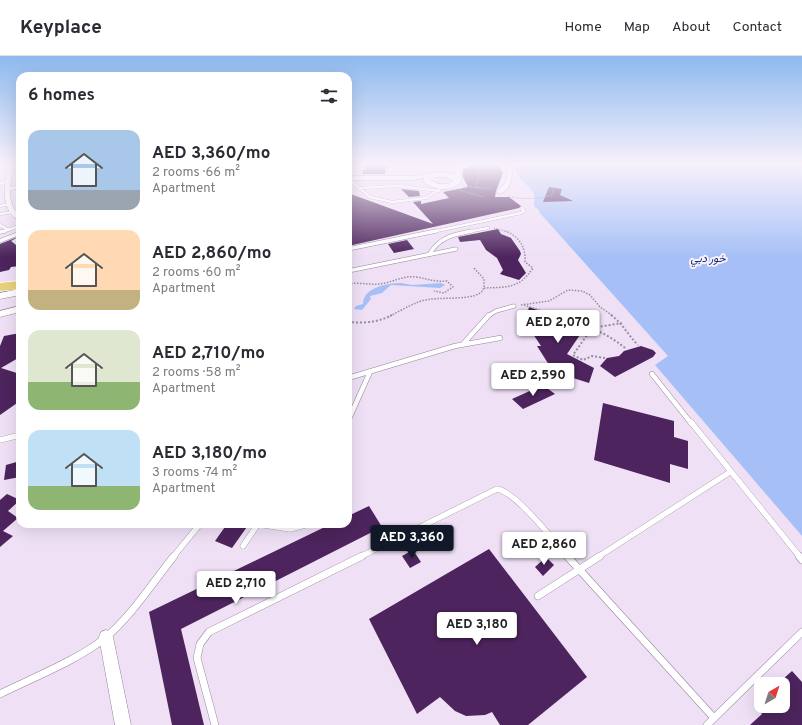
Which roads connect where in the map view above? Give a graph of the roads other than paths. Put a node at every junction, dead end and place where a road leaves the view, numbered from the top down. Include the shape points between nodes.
1 (9, 195) edge
2 (368, 195) edge
3 (432, 195) edge
4 (10, 204) junction
5 (0, 206) edge
6 (522, 208) dead end
7 (16, 213) edge
8 (0, 214) edge
9 (0, 225) edge
10 (16, 228) edge
11 (488, 228) road end
12 (10, 230) junction
13 (0, 232) edge
14 (16, 235) edge
15 (0, 241) edge
16 (352, 248) edge
17 (456, 249) dead end
18 (430, 253) junction
19 (352, 271) edge
20 (16, 285) edge
21 (0, 287) edge
22 (16, 293) edge
23 (0, 296) edge
24 (16, 305) edge
25 (514, 306) road end
26 (0, 308) edge
27 (16, 310) edge
28 (0, 314) edge
29 (500, 338) dead end
30 (463, 344) junction
31 (370, 372) junction
32 (652, 374) dead end
33 (352, 377) edge
34 (352, 412) edge
35 (16, 436) edge
36 (0, 440) edge
37 (730, 472) junction
38 (197, 528) edge
39 (255, 528) edge
40 (281, 528) edge
41 (297, 528) edge
42 (243, 546) dead end
43 (802, 560) edge
44 (580, 570) junction
45 (538, 596) dead end
46 (802, 632) edge
47 (106, 637) junction
48 (0, 694) edge
49 (714, 718) junction
50 (122, 725) edge
51 (215, 725) edge
52 (707, 725) edge

1 - 4 street
2 - 3 lane via 392,202 422,200
4 - 5 lane
4 - 7 street
6 - 16 lane via 524,211 521,213
7 - 8 lane
9 - 12 lane
10 - 12 lane
11 - 18 lane via 446,237 436,242
12 - 13 lane
14 - 15 lane
17 - 18 lane
18 - 19 lane
20 - 21 main road
22 - 23 street
24 - 26 street
25 - 30 lane via 488,315
27 - 28 street
29 - 30 lane
30 - 31 lane
31 - 33 lane
31 - 34 lane
32 - 37 lane
35 - 36 lane
37 - 43 lane
37 - 44 lane
38 - 47 lane
39 - 42 lane
40 - 41 lane
44 - 45 lane
44 - 49 lane
44 - 51 lane via 510,493 497,489 491,491 209,632 200,644 197,658
46 - 49 lane
47 - 48 lane via 89,649
47 - 50 street
49 - 52 lane

